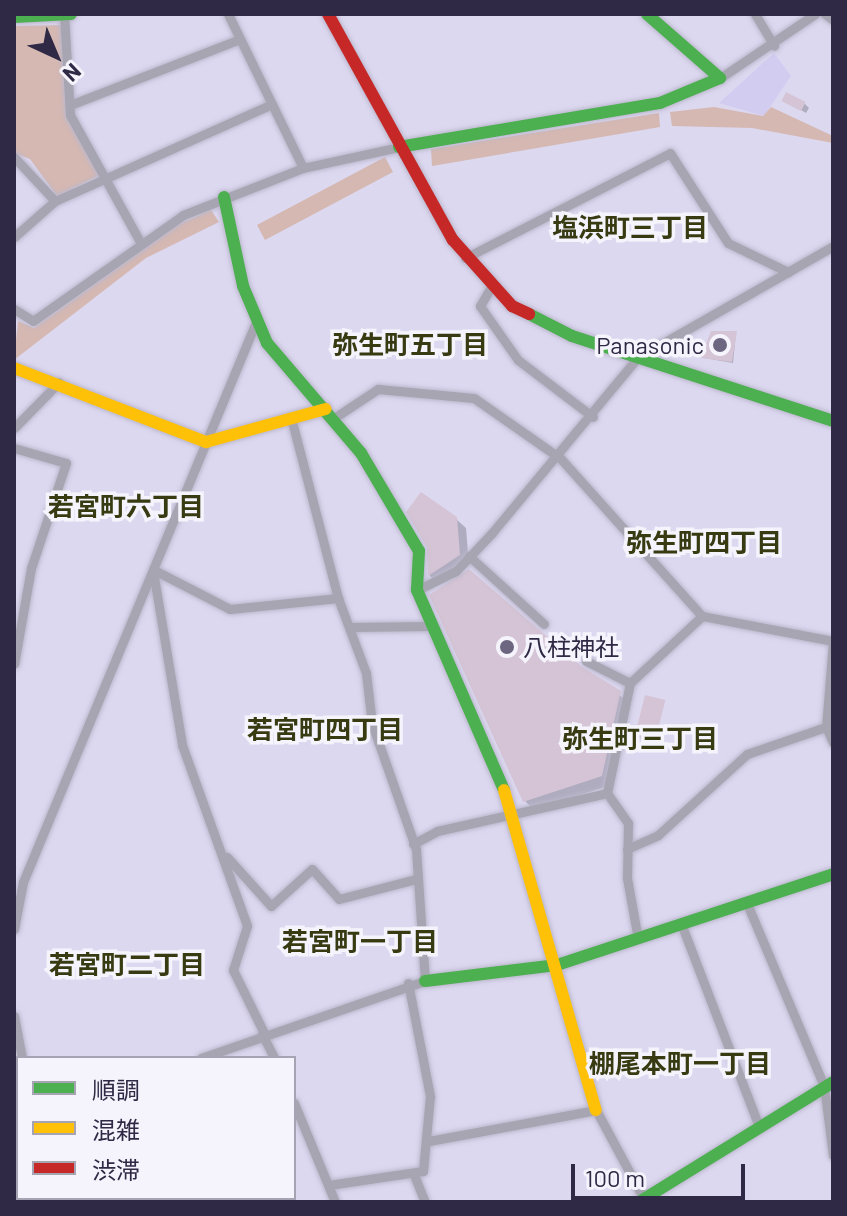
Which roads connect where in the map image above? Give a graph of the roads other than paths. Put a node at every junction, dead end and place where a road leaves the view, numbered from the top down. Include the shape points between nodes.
1 (228, 14) edge
2 (328, 14) edge
3 (647, 14) edge
4 (755, 14) edge
5 (815, 14) edge
6 (825, 14) edge
7 (66, 15) edge
8 (14, 17) edge
9 (833, 20) edge
10 (238, 40) junction
11 (774, 46) junction
12 (720, 78) junction
13 (70, 105) junction
14 (267, 106) junction
15 (399, 147) junction
16 (14, 157) edge
17 (303, 168) junction
18 (104, 176) junction
19 (224, 197) junction
20 (55, 201) junction
21 (14, 237) edge
22 (139, 240) junction
23 (833, 246) edge
24 (464, 259) junction
25 (788, 272) junction
26 (491, 287) junction
27 (14, 309) edge
28 (256, 322) junction
29 (637, 358) junction
30 (14, 368) edge
31 (59, 382) junction
32 (330, 414) junction
33 (593, 417) junction
34 (292, 421) junction
35 (833, 421) edge
36 (14, 428) edge
37 (206, 442) junction
38 (14, 448) edge
39 (561, 459) junction
40 (469, 556) junction
41 (155, 574) junction
42 (14, 590) edge
43 (417, 590) junction
44 (25, 593) junction
45 (338, 598) junction
46 (702, 616) junction
47 (544, 624) dead end
48 (431, 626) junction
49 (351, 627) junction
50 (833, 641) edge
51 (586, 661) dead end
52 (14, 664) edge
53 (630, 683) junction
54 (826, 727) junction
55 (833, 743) edge
56 (607, 793) junction
57 (514, 812) junction
58 (413, 844) junction
59 (627, 849) junction
60 (227, 857) junction
61 (833, 874) edge
62 (416, 879) junction
63 (748, 906) junction
64 (682, 926) junction
65 (14, 929) edge
66 (638, 939) junction
67 (557, 965) junction
68 (425, 981) junction
69 (408, 983) junction
70 (14, 1016) edge
71 (263, 1034) junction
72 (22, 1056) edge
73 (206, 1056) edge
74 (273, 1056) edge
75 (829, 1084) edge
76 (296, 1108) edge
77 (596, 1110) junction
78 (759, 1127) junction
79 (429, 1141) junction
80 (833, 1155) edge
81 (414, 1175) junction
82 (329, 1185) junction
83 (643, 1201) edge
84 (335, 1202) edge
85 (425, 1202) edge

1 - 10 street
2 - 15 street
3 - 12 street
4 - 11 street
5 - 11 street
6 - 9 street
7 - 8 street
7 - 13 street
10 - 13 street
10 - 14 street
11 - 12 street
12 - 15 street via 660,103
13 - 18 street
14 - 17 street
14 - 18 street
15 - 17 street
15 - 24 street
16 - 20 street
17 - 19 street
18 - 20 street
18 - 22 street
19 - 22 street
19 - 28 street
20 - 21 street
22 - 27 street via 33,321
23 - 25 street
24 - 25 street via 670,153 728,243
24 - 26 street
25 - 29 street
26 - 29 street via 539,321
26 - 33 street via 480,306 518,360
28 - 32 street
28 - 37 street
29 - 33 street
29 - 35 street
30 - 31 street
31 - 36 street
31 - 37 street
32 - 34 street
32 - 39 street via 378,389 468,397
32 - 43 street via 419,551
33 - 39 street
34 - 37 street
34 - 45 street
37 - 41 street
38 - 44 street via 66,463
39 - 40 street
39 - 46 street
40 - 43 street
40 - 47 street
41 - 45 street via 230,609
41 - 60 street via 182,745
41 - 65 street via 23,882
42 - 44 street
43 - 48 street
44 - 52 street
45 - 49 street
46 - 50 street
46 - 53 street
48 - 49 street
48 - 57 street
49 - 58 street via 372,724
50 - 54 street
51 - 53 street
53 - 56 street
54 - 55 street
54 - 59 street via 747,754 658,835
56 - 57 street
56 - 59 street via 625,809
57 - 58 street
57 - 67 street
58 - 62 street
59 - 66 street
60 - 62 street via 271,906 312,869 339,899
60 - 71 street via 230,895 247,926 233,970
61 - 63 street
62 - 68 street
63 - 64 street
63 - 75 street
64 - 66 street
64 - 78 street
66 - 67 street
67 - 68 street
67 - 77 street
68 - 69 street
69 - 71 street
69 - 79 street via 430,1096
70 - 72 street
71 - 73 street
71 - 74 street
75 - 78 street
75 - 80 street
76 - 82 street
77 - 79 street
77 - 83 street
78 - 83 street
79 - 81 street via 423,1171
81 - 82 street
81 - 85 street
82 - 84 street

